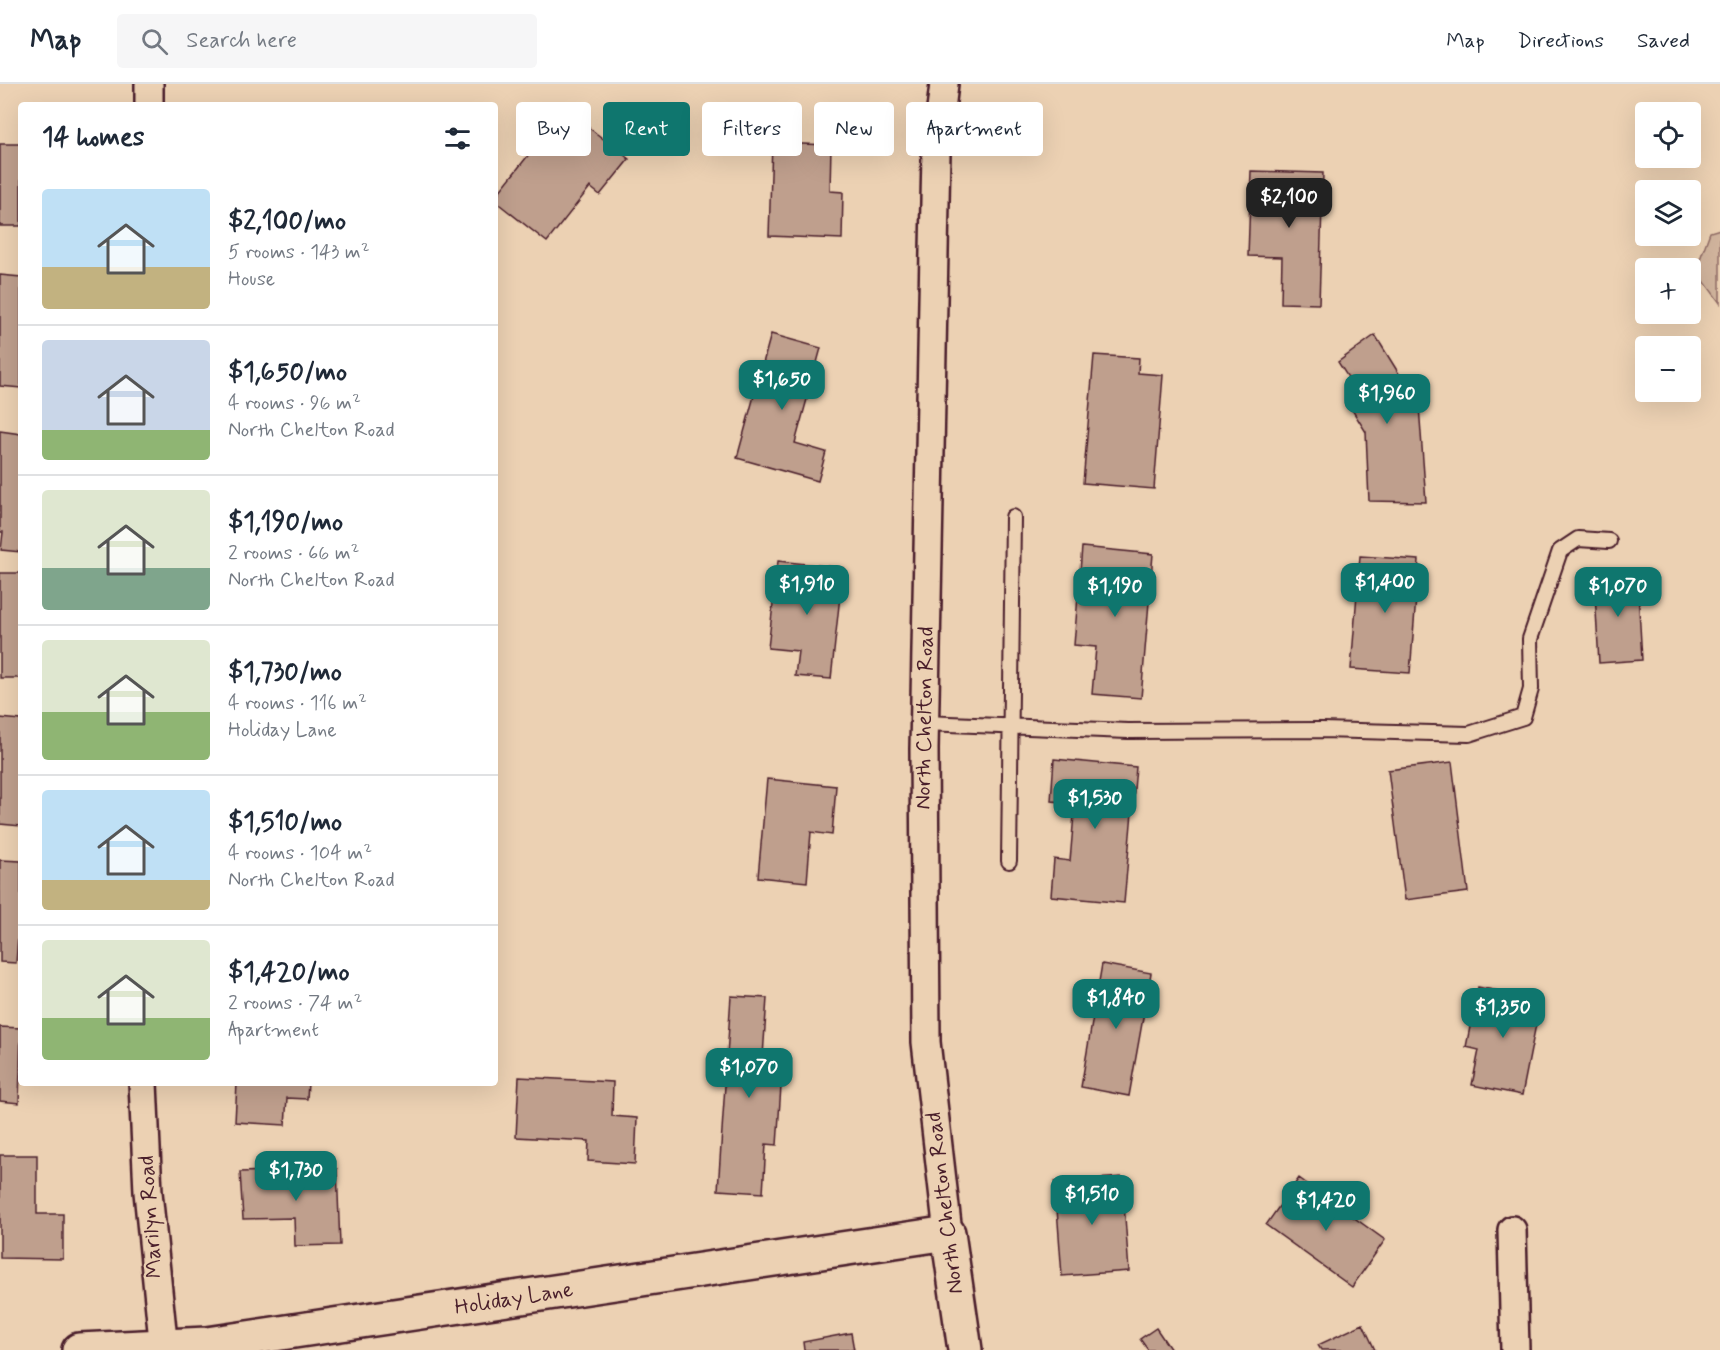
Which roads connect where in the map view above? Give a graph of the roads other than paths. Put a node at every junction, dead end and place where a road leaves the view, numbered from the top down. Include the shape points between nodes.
1 (149, 84) edge
2 (944, 84) edge
3 (148, 102) edge
4 (1013, 517) dead end
5 (1609, 542) dead end
6 (924, 723) junction
7 (1012, 727) junction
8 (1010, 861) dead end
9 (143, 1086) edge
10 (1512, 1230) dead end
11 (948, 1233) junction
12 (163, 1348) edge
13 (79, 1350) edge
14 (965, 1350) edge
15 (1515, 1350) edge

1 - 3 street
2 - 6 street, North Chelton Road via 936,152
4 - 7 lane
5 - 7 lane via 1578,539 1560,551 1530,639 1531,689 1524,717 1469,734
6 - 7 lane
6 - 11 street, North Chelton Road via 926,1042
7 - 8 lane
9 - 12 street, Marilyn Road via 148,1192
10 - 15 street
11 - 12 street, Holiday Lane
11 - 14 street, North Chelton Road
12 - 13 street, Holiday Lane

